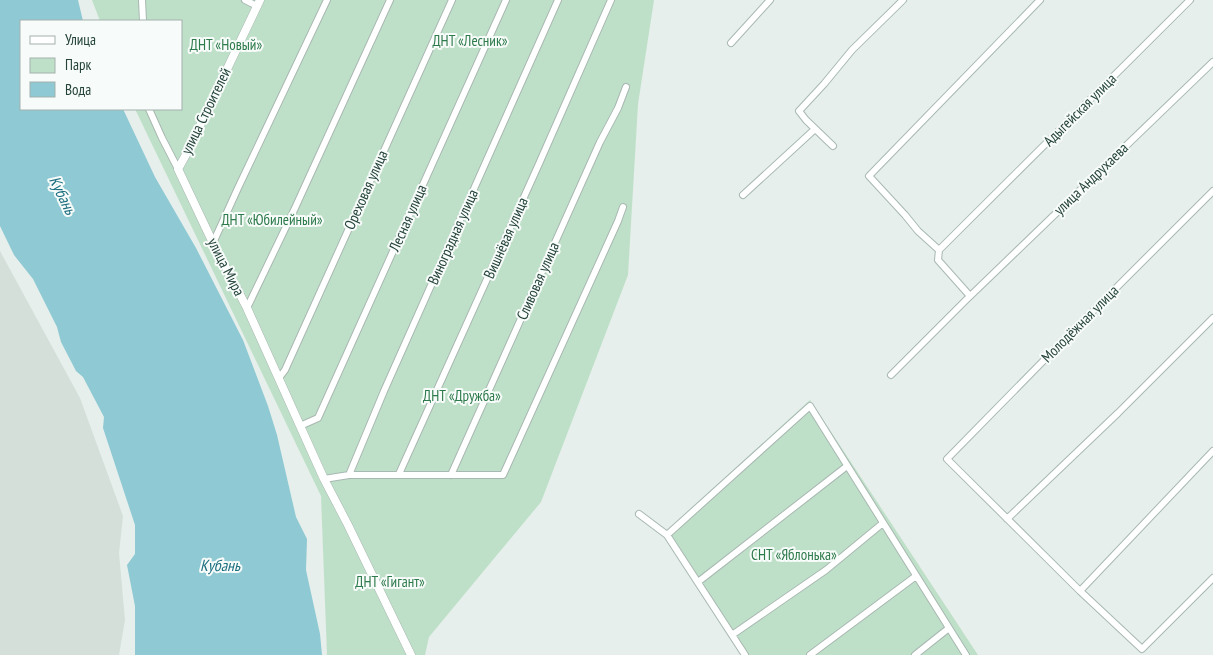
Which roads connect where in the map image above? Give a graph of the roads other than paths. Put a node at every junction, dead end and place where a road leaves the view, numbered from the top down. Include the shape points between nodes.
1 (142, 0) edge
2 (245, 0) edge
3 (327, 0) edge
4 (390, 0) edge
5 (452, 0) edge
6 (506, 0) edge
7 (558, 0) edge
8 (611, 0) edge
9 (770, 0) edge
10 (903, 0) edge
11 (1040, 0) edge
12 (1190, 0) edge
13 (258, 3) edge
14 (143, 20) edge
15 (731, 43) dead end
16 (1213, 62) edge
17 (626, 87) dead end
18 (149, 110) edge
19 (815, 129) junction
20 (833, 146) dead end
21 (178, 169) junction
22 (1213, 191) edge
23 (743, 195) dead end
24 (623, 207) dead end
25 (213, 243) junction
26 (940, 250) junction
27 (970, 296) junction
28 (247, 308) junction
29 (1213, 318) edge
30 (891, 375) dead end
31 (279, 378) junction
32 (300, 426) junction
33 (1213, 451) edge
34 (847, 466) junction
35 (399, 474) junction
36 (349, 475) junction
37 (451, 475) junction
38 (324, 479) junction
39 (639, 514) dead end
40 (1007, 519) junction
41 (883, 523) junction
42 (667, 535) junction
43 (916, 576) junction
44 (1213, 578) edge
45 (698, 582) junction
46 (1080, 591) junction
47 (949, 628) junction
48 (732, 635) junction
49 (411, 655) edge
50 (745, 655) edge
51 (810, 655) edge
52 (915, 655) edge
53 (966, 655) edge

1 - 14 street
2 - 13 street
3 - 25 street
4 - 28 street
5 - 31 street, Ореховая улица
6 - 32 street, Лесная улица via 318,418
7 - 36 street, Виноградная улица
8 - 35 street, Вишнёвая улица
9 - 15 street
10 - 19 street via 852,50 799,111
11 - 26 street via 869,176 918,231
12 - 26 street, Адыгейская улица
13 - 21 street, улица Строителей
16 - 27 street, улица Андрухаева
17 - 37 street, Сливовая улица
18 - 21 street, улица Мира
19 - 20 street
19 - 23 street
21 - 25 street, улица Мира
22 - 40 street, Молодёжная улица via 947,460
24 - 37 street via 503,475
25 - 28 street, улица Мира
26 - 27 street via 938,260
27 - 30 street, улица Андрухаева
28 - 31 street, улица Мира
29 - 40 street
31 - 32 street, улица Мира
32 - 38 street, улица Мира
33 - 46 street
34 - 41 street
34 - 42 street via 810,406
34 - 45 street
35 - 36 street
35 - 37 street
36 - 38 street
38 - 49 street, улица Мира
39 - 42 street
40 - 46 street
41 - 43 street
41 - 48 street via 826,570
42 - 45 street
43 - 47 street
43 - 51 street
44 - 46 street via 1142,649
45 - 48 street
47 - 52 street
47 - 53 street
48 - 50 street

